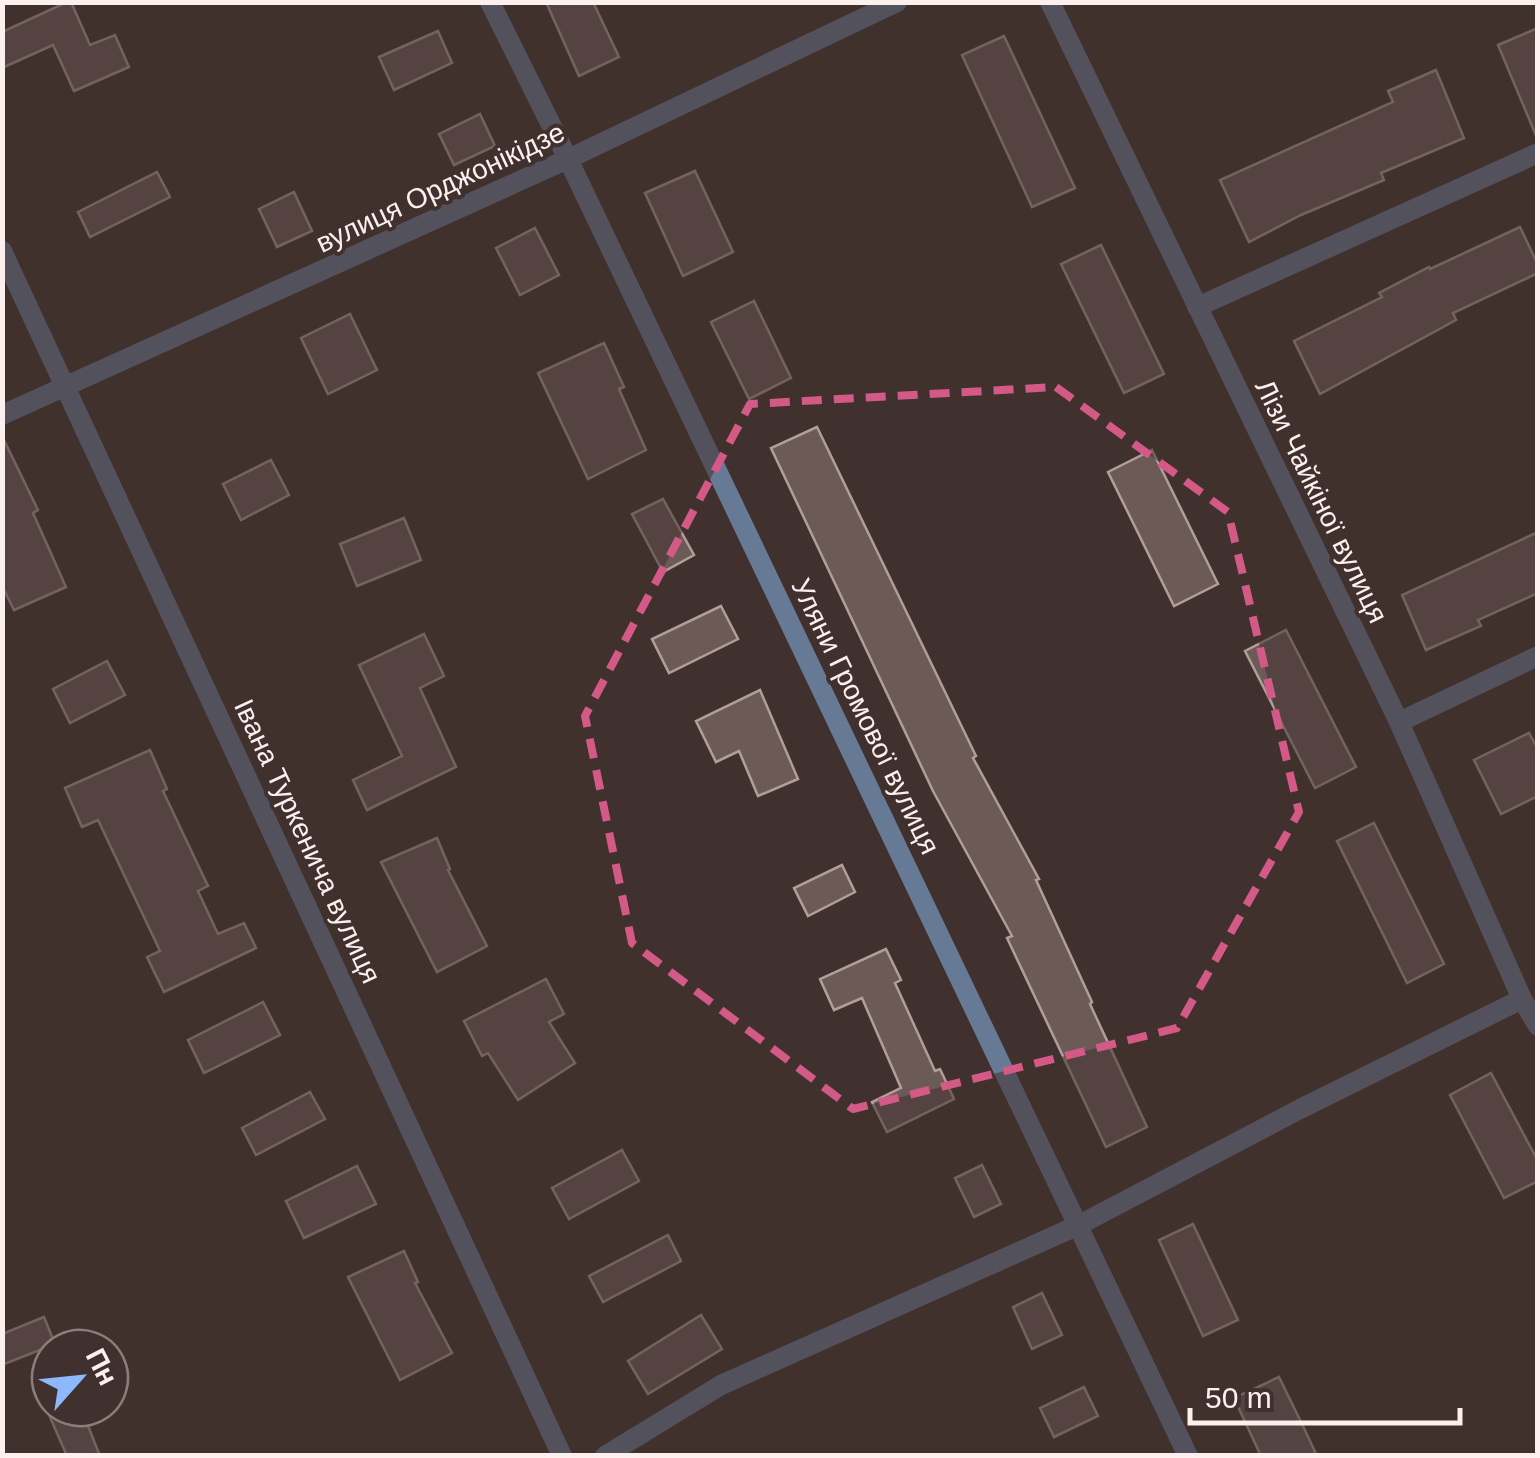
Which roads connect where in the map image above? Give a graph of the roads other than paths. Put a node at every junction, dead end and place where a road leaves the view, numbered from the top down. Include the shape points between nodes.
1 (490, 2) edge
2 (898, 2) edge
3 (1050, 2) edge
4 (1538, 153) edge
5 (568, 159) junction
6 (2, 251) edge
7 (1197, 307) junction
8 (68, 386) junction
9 (2, 415) edge
10 (1538, 656) edge
11 (1399, 722) junction
12 (1522, 999) junction
13 (1538, 1026) edge
14 (1079, 1225) junction
15 (562, 1456) edge
16 (606, 1456) edge
17 (1188, 1456) edge

1 - 5 street, Уляни Громової вулиця
2 - 5 street, вулиця Орджонікідзе
3 - 7 street, Лізи Чайкіної вулиця
4 - 7 street
5 - 8 street, вулиця Орджонікідзе
5 - 14 street, Уляни Громової вулиця
6 - 8 street, Івана Туркенича вулиця
7 - 11 street, Лізи Чайкіної вулиця
8 - 9 street, вулиця Орджонікідзе
8 - 15 street, Івана Туркенича вулиця
10 - 11 street
11 - 12 street, Лізи Чайкіної вулиця
12 - 13 street, Лізи Чайкіної вулиця
12 - 14 street
14 - 16 street via 720,1385
14 - 17 street, Уляни Громової вулиця

